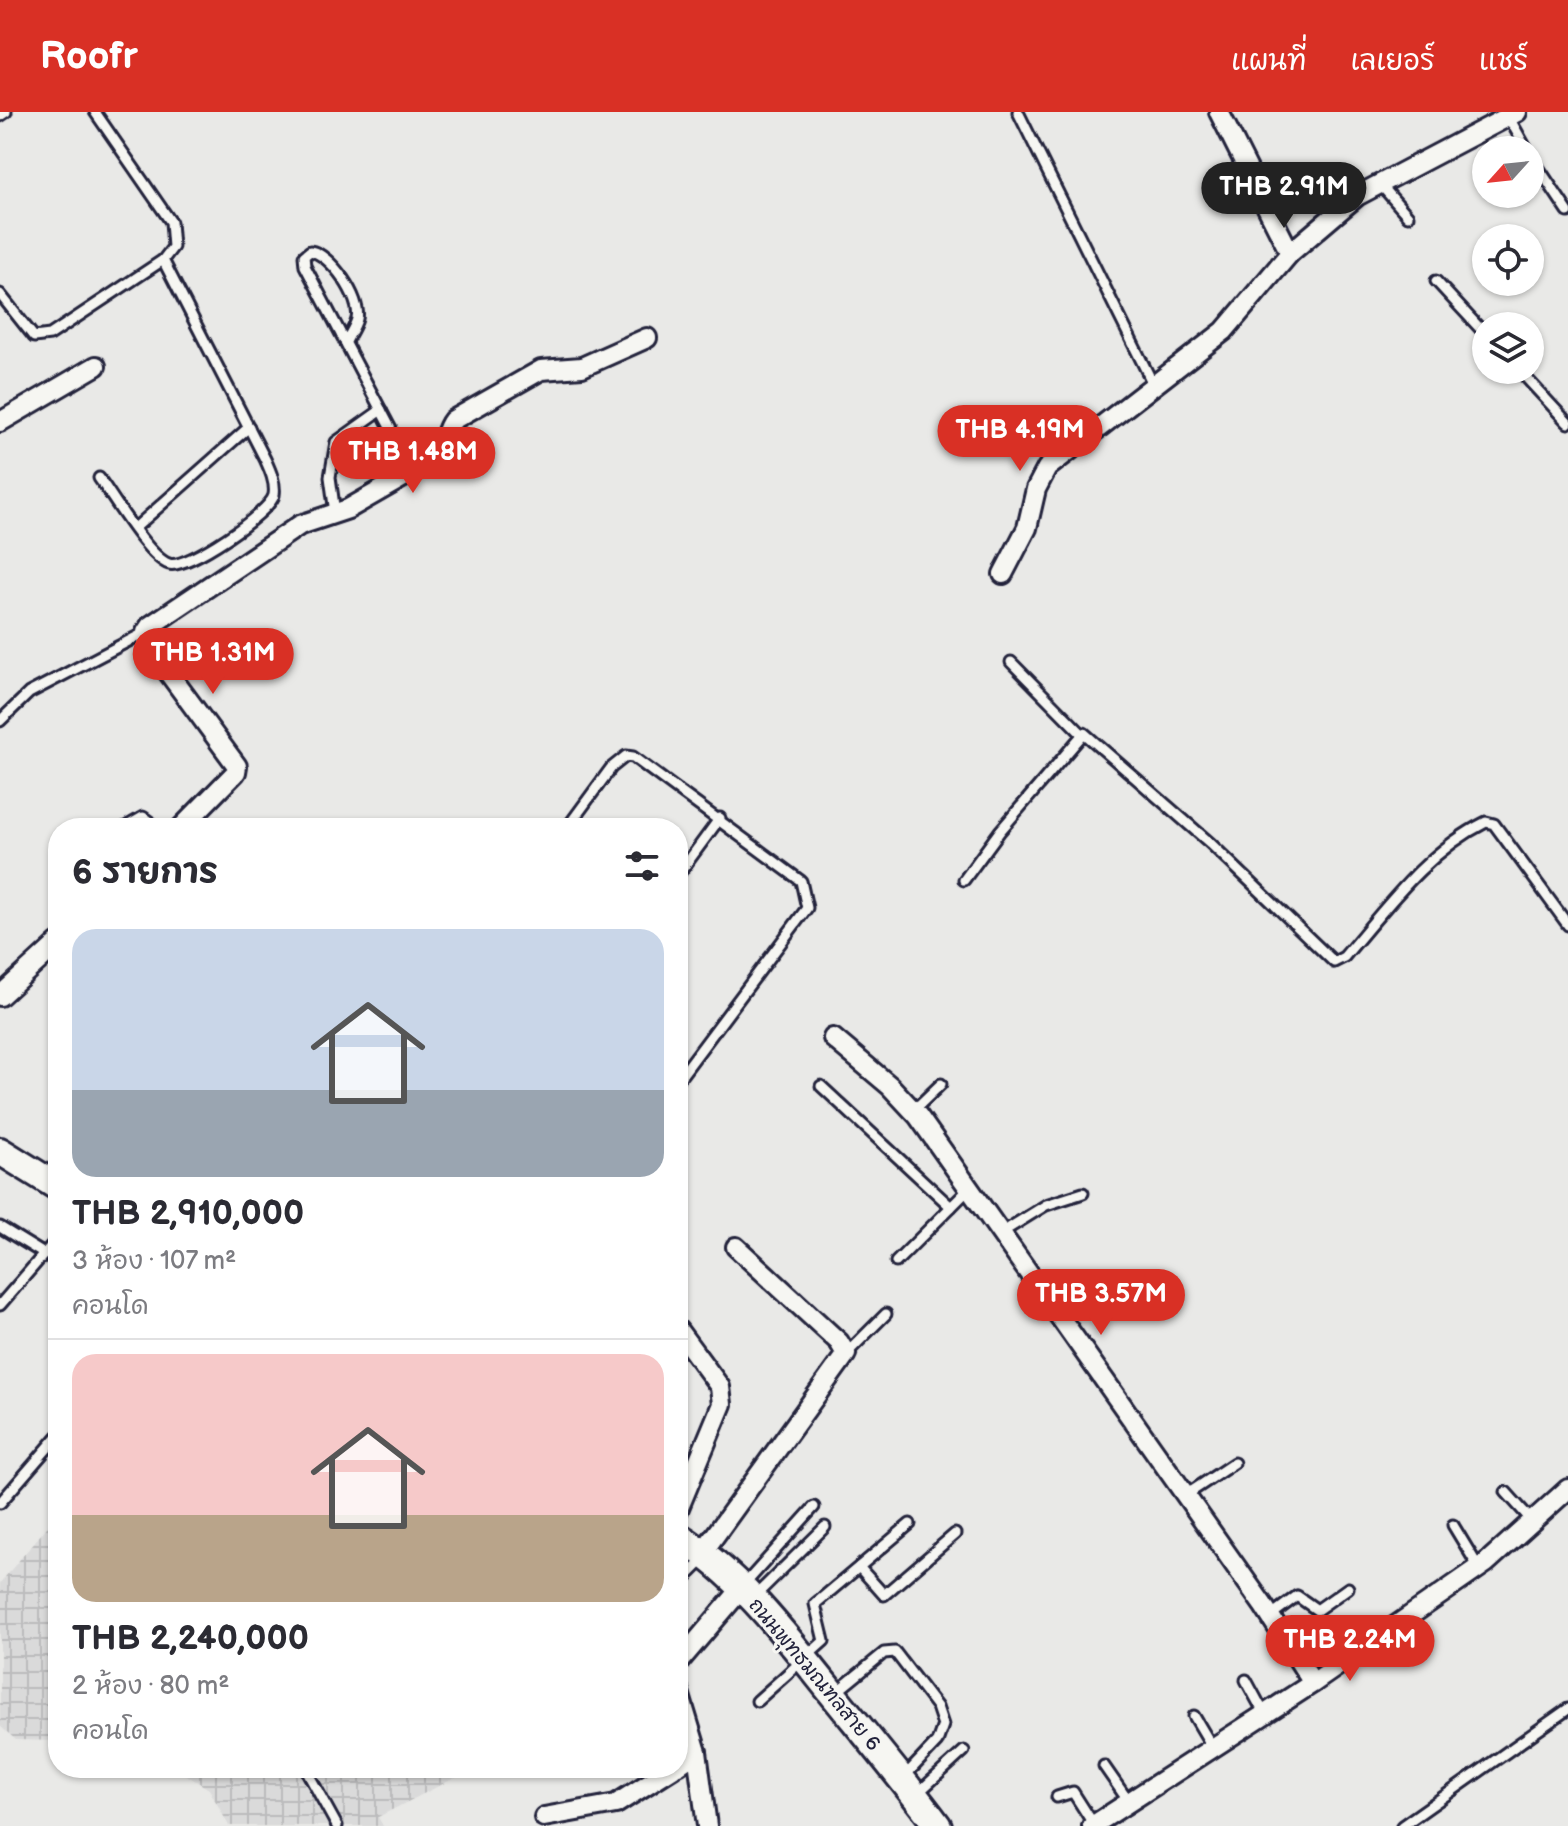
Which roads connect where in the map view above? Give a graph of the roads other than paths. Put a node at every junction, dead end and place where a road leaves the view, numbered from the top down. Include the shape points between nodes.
1 (6, 112) edge
2 (95, 112) edge
3 (1018, 112) edge
4 (1219, 112) edge
5 (0, 116) edge
6 (1508, 117) edge
7 (1519, 136) edge
8 (1544, 176) edge
9 (1384, 188) junction
10 (1568, 212) edge
11 (1408, 216) dead end
12 (1290, 253) junction
13 (163, 260) junction
14 (1436, 281) dead end
15 (0, 294) edge
16 (1472, 320) edge
17 (647, 338) dead end
18 (346, 342) junction
19 (96, 366) dead end
20 (1532, 384) edge
21 (1154, 386) junction
22 (381, 410) junction
23 (0, 422) edge
24 (1568, 423) edge
25 (249, 427) junction
26 (413, 471) junction
27 (99, 478) dead end
28 (335, 513) junction
29 (135, 528) junction
30 (1003, 574) dead end
31 (146, 632) junction
32 (1011, 662) dead end
33 (0, 721) edge
34 (1082, 734) junction
35 (191, 818) edge
36 (574, 818) edge
37 (720, 818) junction
38 (688, 861) edge
39 (964, 880) dead end
40 (1568, 925) edge
41 (48, 952) edge
42 (0, 996) edge
43 (833, 1038) dead end
44 (688, 1067) edge
45 (941, 1084) dead end
46 (821, 1086) dead end
47 (913, 1111) junction
48 (0, 1151) edge
49 (48, 1181) edge
50 (969, 1189) junction
51 (1083, 1193) dead end
52 (951, 1207) junction
53 (0, 1227) edge
54 (1001, 1233) junction
55 (736, 1247) dead end
56 (48, 1249) edge
57 (44, 1254) junction
58 (896, 1262) dead end
59 (0, 1305) edge
60 (886, 1314) dead end
61 (688, 1344) edge
62 (846, 1354) junction
63 (48, 1448) edge
64 (1234, 1463) dead end
65 (688, 1488) edge
66 (1568, 1489) edge
67 (1506, 1492) dead end
68 (1186, 1495) junction
69 (0, 1503) edge
70 (814, 1507) dead end
71 (1534, 1523) junction
72 (910, 1524) dead end
73 (1453, 1525) dead end
74 (825, 1527) dead end
75 (955, 1534) dead end
76 (688, 1542) edge
77 (705, 1553) junction
78 (859, 1567) junction
79 (1479, 1568) junction
80 (688, 1573) edge
81 (1348, 1588) dead end
82 (747, 1594) junction
83 (1270, 1616) junction
84 (688, 1653) edge
85 (805, 1660) junction
86 (1246, 1680) dead end
87 (1313, 1683) junction
88 (833, 1695) junction
89 (757, 1701) dead end
90 (1567, 1712) edge
91 (1265, 1715) junction
92 (1194, 1716) dead end
93 (688, 1722) edge
94 (1213, 1748) junction
95 (964, 1751) dead end
96 (697, 1752) junction
97 (688, 1758) edge
98 (1104, 1766) dead end
99 (311, 1778) edge
100 (657, 1778) edge
101 (909, 1787) junction
102 (1057, 1797) dead end
103 (1129, 1802) junction
104 (544, 1817) dead end
105 (1093, 1825) edge
106 (337, 1826) edge
107 (707, 1826) edge
108 (938, 1826) edge
109 (1402, 1826) edge

1 - 5 lane
2 - 13 lane via 171,222 173,247
3 - 21 lane
4 - 12 street
6 - 7 lane
6 - 9 street
8 - 10 lane
9 - 11 lane
9 - 12 street via 1333,214
12 - 21 street via 1224,331
13 - 15 lane via 50,335 34,337
13 - 25 lane
14 - 16 lane
17 - 26 street via 582,367 541,370 453,420 442,451
18 - 18 lane via 305,266 304,256 310,251 331,261 355,304 358,317
18 - 22 lane
19 - 23 street
20 - 24 lane
21 - 30 street via 1047,468 1027,528
22 - 26 lane
22 - 28 lane via 336,442 330,477
25 - 29 lane
25 - 29 lane via 272,476 274,495 265,510 189,562 173,566 164,563
26 - 28 street
27 - 29 lane
28 - 31 street via 300,525
31 - 33 lane via 29,693
31 - 35 street via 148,645 237,766
32 - 34 lane
34 - 39 lane
34 - 40 lane via 1210,843 1334,962 1344,957 1415,873 1486,822 1494,824
36 - 37 lane via 626,756
37 - 38 lane
37 - 44 lane via 801,881 807,908
41 - 42 street
43 - 47 street
45 - 47 lane
46 - 52 lane
47 - 50 street
48 - 49 main road
50 - 52 lane
50 - 54 street
51 - 54 lane via 1046,1205
52 - 58 lane
53 - 57 lane
54 - 68 street
55 - 62 street
56 - 57 lane
57 - 59 lane
60 - 62 lane
61 - 65 street via 720,1387 722,1404
62 - 77 street
63 - 69 lane
64 - 68 lane
66 - 71 street
67 - 71 lane
68 - 83 street
70 - 82 lane
71 - 79 street
72 - 78 lane
73 - 79 lane
74 - 82 lane
75 - 78 lane via 884,1595
76 - 77 main road, ถนนพุทธมณฑลสาย 6
77 - 80 lane
77 - 82 main road, ถนนพุทธมณฑลสาย 6
78 - 85 lane via 815,1604 825,1637
79 - 87 street
81 - 83 lane via 1317,1610 1297,1596
82 - 84 street
82 - 85 main road, ถนนพุทธมณฑลสาย 6
83 - 87 street
85 - 88 main road, ถนนพุทธมณฑลสาย 6
85 - 89 lane
86 - 91 lane
87 - 91 street
88 - 101 main road, ถนนพุทธมณฑลสาย 6
88 - 101 lane via 884,1653 895,1652 937,1707 943,1725
90 - 109 lane
91 - 94 street
92 - 94 lane
93 - 96 street
94 - 103 street
95 - 101 lane
96 - 97 street
96 - 107 street
98 - 103 lane
99 - 106 lane
100 - 104 street via 616,1804
101 - 108 main road, ถนนพุทธมณฑลสาย 6
102 - 105 lane via 1073,1792
103 - 105 street

